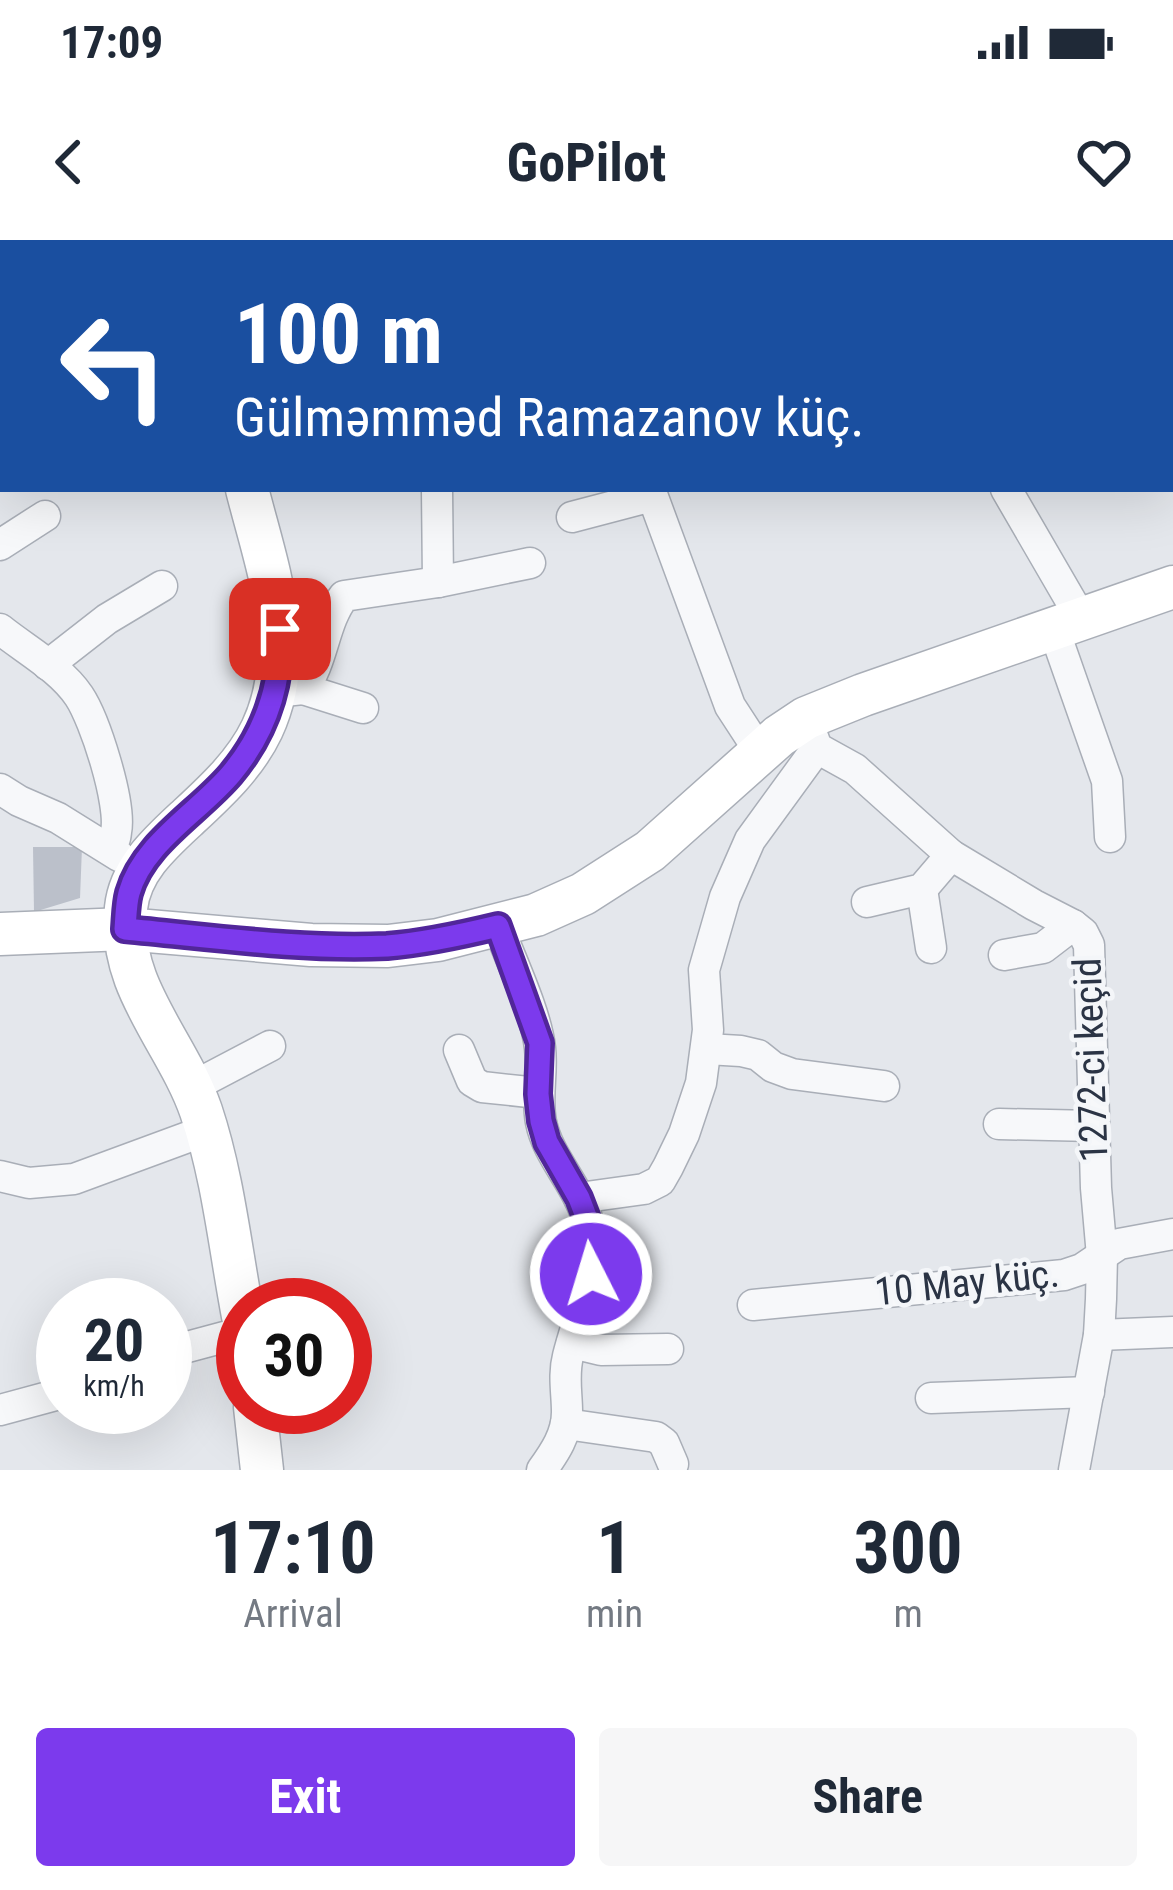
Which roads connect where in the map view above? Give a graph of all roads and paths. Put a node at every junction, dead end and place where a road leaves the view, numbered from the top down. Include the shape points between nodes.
1 (248, 492) edge
2 (436, 492) edge
3 (1007, 492) edge
4 (651, 493) edge
5 (45, 516) dead end
6 (572, 517) dead end
7 (0, 545) edge
8 (530, 563) dead end
9 (438, 582) junction
10 (162, 586) dead end
11 (1173, 587) edge
12 (1068, 625) junction
13 (0, 629) edge
14 (48, 665) junction
15 (289, 690) junction
16 (362, 708) dead end
17 (812, 733) junction
18 (760, 752) junction
19 (0, 789) edge
20 (1110, 837) dead end
21 (951, 855) junction
22 (123, 858) junction
23 (922, 889) junction
24 (867, 902) dead end
25 (1073, 925) junction
26 (498, 926) junction
27 (125, 929) junction
28 (0, 934) edge
29 (932, 948) dead end
30 (1004, 955) dead end
31 (270, 1046) dead end
32 (707, 1049) junction
33 (458, 1050) dead end
34 (884, 1086) dead end
35 (193, 1087) junction
36 (538, 1094) junction
37 (999, 1124) dead end
38 (1094, 1126) junction
39 (207, 1130) junction
40 (0, 1176) edge
41 (579, 1198) junction
42 (1173, 1234) edge
43 (1102, 1256) junction
44 (236, 1278) edge
45 (753, 1305) dead end
46 (1173, 1332) edge
47 (1099, 1335) junction
48 (572, 1343) junction
49 (668, 1349) dead end
50 (1089, 1392) junction
51 (931, 1398) dead end
52 (36, 1400) edge
53 (0, 1409) edge
54 (566, 1424) junction
55 (257, 1434) edge
56 (673, 1464) dead end
57 (262, 1470) edge
58 (542, 1470) edge
59 (1074, 1470) edge

1 - 15 main road
2 - 9 street
3 - 12 street
4 - 6 street
4 - 18 street via 730,706
5 - 7 street
8 - 9 street
9 - 15 street via 344,596 312,676
10 - 14 street
11 - 12 main road
12 - 17 main road via 863,695
12 - 20 street via 1107,781
13 - 14 street
14 - 22 street via 79,697 101,750 117,809 113,842
15 - 16 street
15 - 22 main road via 230,776 153,852
17 - 18 main road via 779,736
17 - 21 street, 1272-ci keçid
17 - 32 street via 724,897 704,970
18 - 26 main road via 619,872 558,906
19 - 22 street
21 - 23 street
21 - 25 street, 1272-ci keçid
22 - 27 main road via 130,890
23 - 24 street
23 - 29 street
25 - 30 street via 1043,948
25 - 38 street, 1272-ci keçid via 1089,945
26 - 27 main road via 388,946
26 - 36 street via 540,1043
27 - 28 main road
27 - 35 main road via 139,992
31 - 35 street
32 - 34 street via 758,1055 792,1074
32 - 41 street via 684,1134 660,1181
33 - 36 street via 482,1087
35 - 39 main road
36 - 41 street via 547,1142
37 - 38 street
38 - 43 street, 1272-ci keçid
39 - 40 street via 74,1179
39 - 44 main road
41 - 48 street via 591,1274
42 - 43 street, 10 May küç. via 1119,1244
43 - 45 street, 10 May küç. via 1064,1275
43 - 47 street, 1272-ci keçid
46 - 47 street
47 - 50 street, 1272-ci keçid
48 - 49 street
48 - 54 street
50 - 51 street
50 - 59 street, 1272-ci keçid
52 - 53 street
54 - 56 street via 656,1437
54 - 58 street
55 - 57 main road

